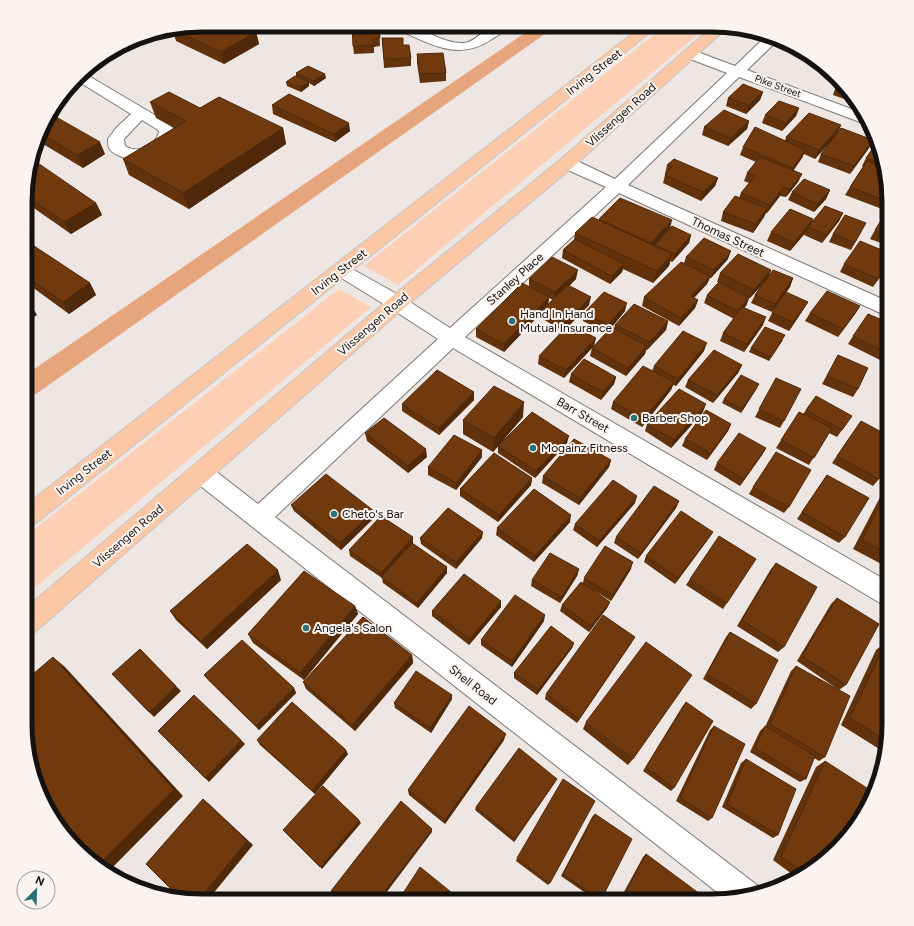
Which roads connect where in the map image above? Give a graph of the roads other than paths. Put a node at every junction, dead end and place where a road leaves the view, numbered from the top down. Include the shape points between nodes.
1 (416, 32) edge
2 (493, 32) edge
3 (644, 32) edge
4 (715, 32) edge
5 (768, 42) edge
6 (690, 54) junction
7 (737, 71) junction
8 (85, 79) edge
9 (141, 113) dead end
10 (858, 115) edge
11 (567, 163) junction
12 (617, 186) junction
13 (341, 270) junction
14 (397, 303) junction
15 (882, 307) edge
16 (451, 338) junction
17 (201, 473) junction
18 (32, 512) edge
19 (258, 518) junction
20 (882, 591) edge
21 (32, 619) edge
22 (741, 892) edge

1 - 2 street via 459,47 476,43
3 - 13 main road, Irving Street
4 - 6 main road, Vlissengen Road
5 - 7 street, Stanley Place
6 - 7 street, Pike Street
6 - 11 main road, Vlissengen Road
7 - 10 street, Pike Street
7 - 12 street, Stanley Place
8 - 9 street
11 - 12 street, Thomas Street
11 - 14 main road, Vlissengen Road
12 - 15 street, Thomas Street
12 - 16 street, Stanley Place
13 - 14 street, Barr Street
13 - 18 main road, Irving Street
14 - 16 street, Barr Street
14 - 17 main road, Vlissengen Road
16 - 19 street, Stanley Place
16 - 20 street, Barr Street
17 - 19 street, Shell Road
17 - 21 main road, Vlissengen Road
19 - 22 street, Shell Road

